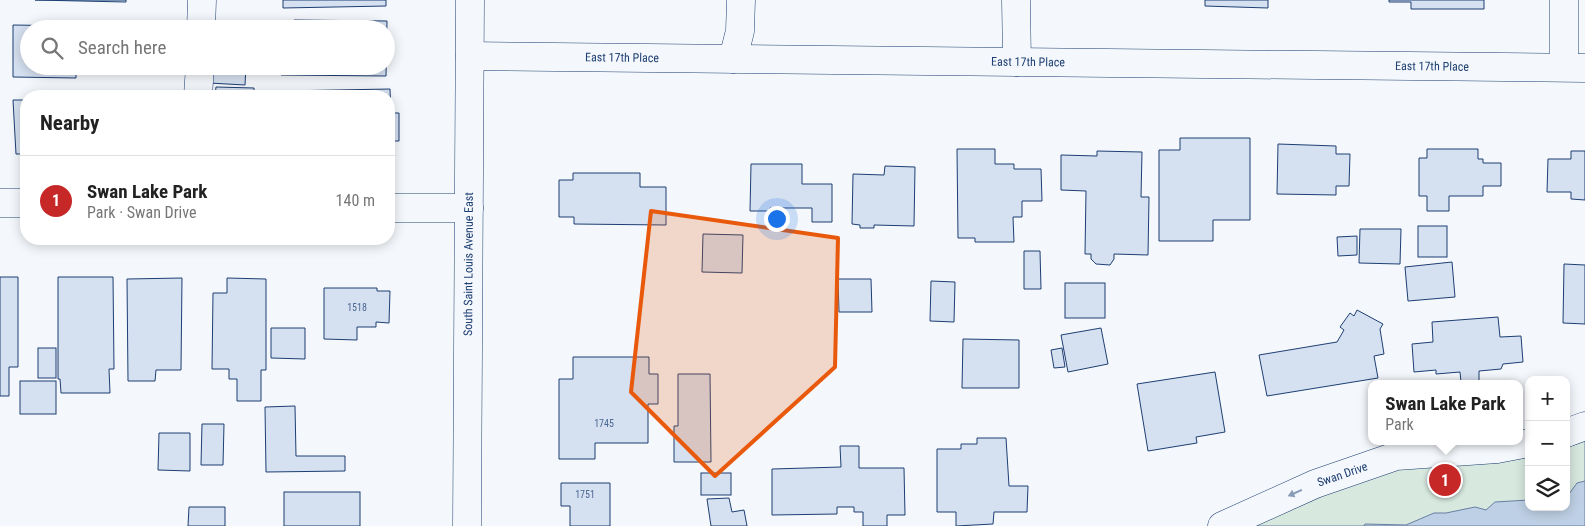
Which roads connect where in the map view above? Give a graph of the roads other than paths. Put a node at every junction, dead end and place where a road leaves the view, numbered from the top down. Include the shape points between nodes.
1 (202, 0) edge
2 (470, 0) edge
3 (742, 0) edge
4 (1016, 0) edge
5 (1564, 0) edge
6 (201, 20) edge
7 (470, 56) junction
8 (733, 59) junction
9 (1017, 62) junction
10 (1575, 67) edge
11 (199, 75) edge
12 (198, 90) edge
13 (0, 202) edge
14 (20, 203) edge
15 (395, 208) edge
16 (469, 208) junction
17 (1585, 426) edge
18 (1570, 432) edge
19 (1518, 445) edge
20 (467, 526) edge
21 (1222, 526) edge

1 - 6 street
2 - 7 street, South Saint Louis Avenue East
3 - 8 street via 740,31
4 - 9 street
5 - 10 street
7 - 8 street, East 17th Place
7 - 16 street, South Saint Louis Avenue East
8 - 9 street, East 17th Place
9 - 10 street, East 17th Place
11 - 12 street
13 - 14 street
15 - 16 street
16 - 20 street, South Saint Louis Avenue East
17 - 18 street
19 -> 21 street, Swan Drive via 1396,456 1315,484

